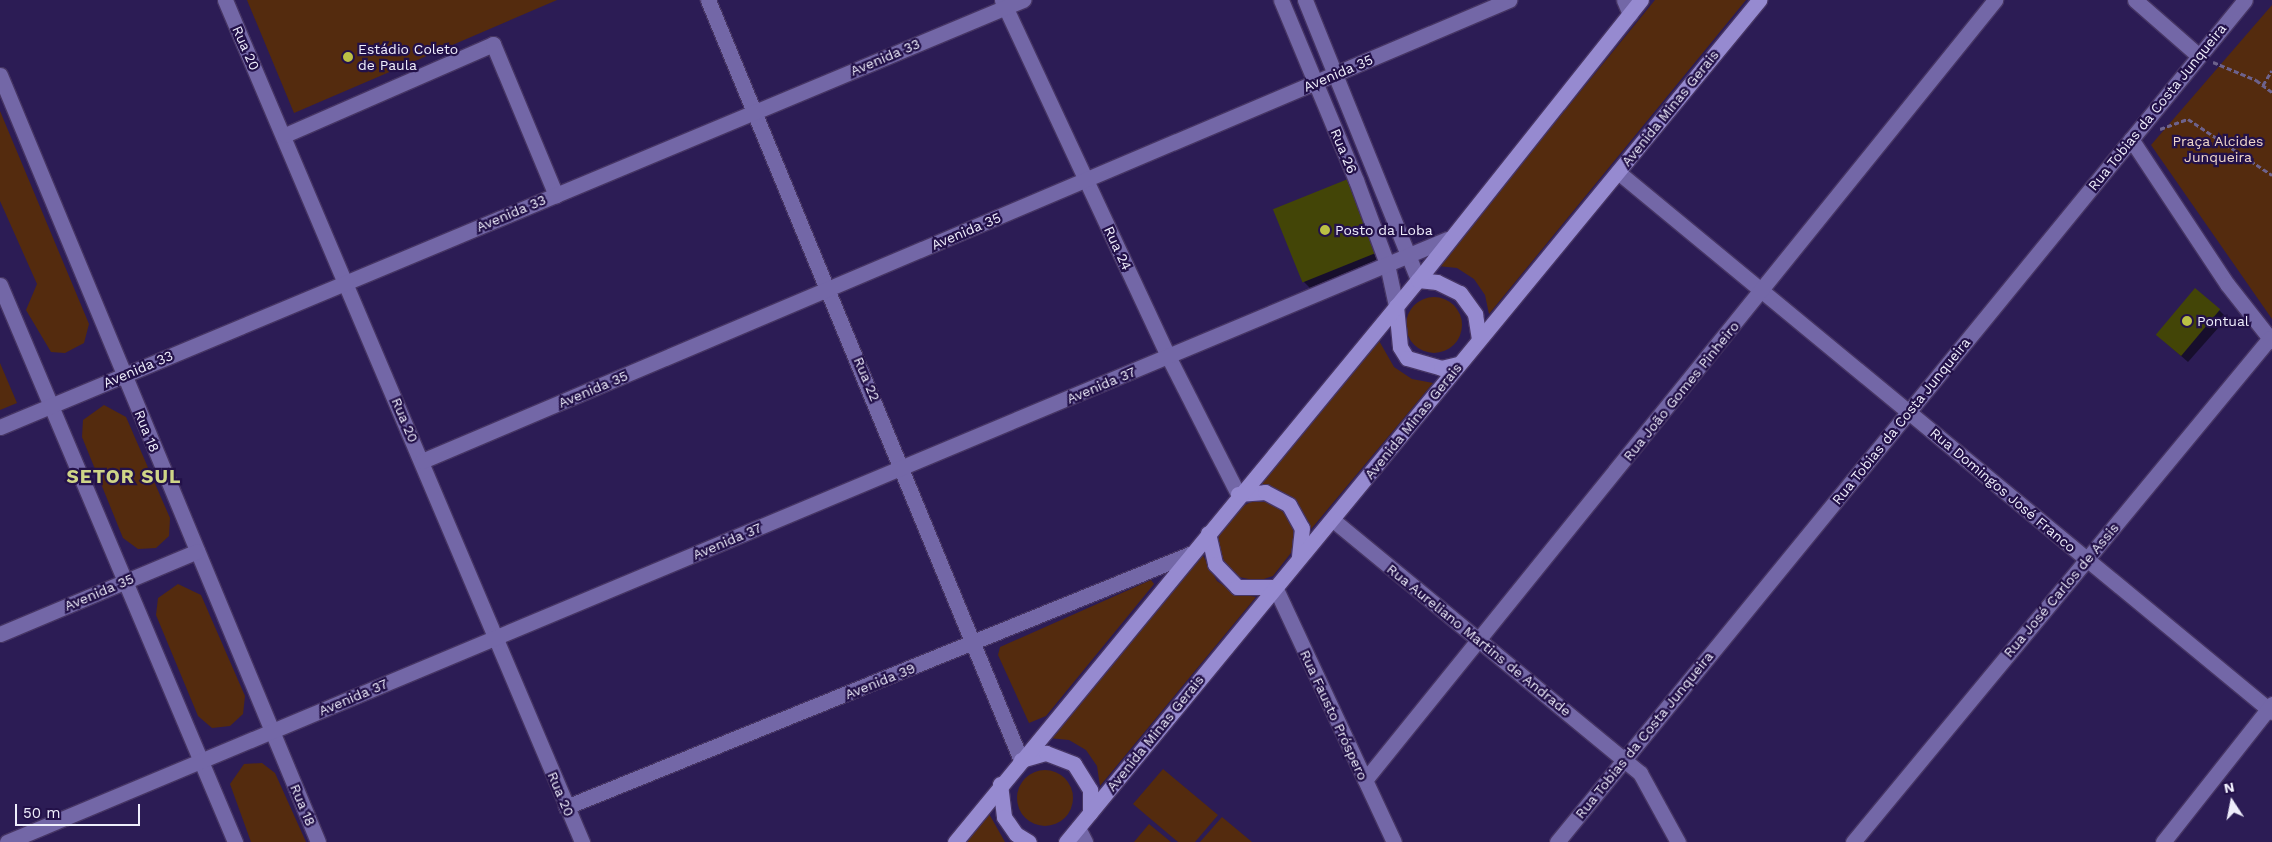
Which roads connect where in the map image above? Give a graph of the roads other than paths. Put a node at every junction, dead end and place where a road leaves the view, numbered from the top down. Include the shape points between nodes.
1 (225, 0) edge
2 (708, 0) edge
3 (1023, 0) edge
4 (1281, 0) edge
5 (1305, 0) edge
6 (1509, 0) edge
7 (1641, 0) edge
8 (1759, 0) edge
9 (1995, 0) edge
10 (2134, 0) edge
11 (2245, 0) edge
12 (1003, 4) edge
13 (1627, 7) edge
14 (2199, 56) junction
15 (1335, 74) junction
16 (0, 75) edge
17 (1315, 82) junction
18 (755, 112) junction
19 (285, 135) junction
20 (2131, 139) junction
21 (1375, 172) junction
22 (1618, 172) junction
23 (1086, 180) junction
24 (1356, 180) junction
25 (556, 195) junction
26 (1447, 240) junction
27 (1408, 255) junction
28 (1387, 264) junction
29 (1418, 280) junction
30 (347, 282) junction
31 (0, 285) edge
32 (829, 289) junction
33 (1762, 291) junction
34 (1396, 306) junction
35 (1478, 340) junction
36 (2271, 340) edge
37 (1168, 356) junction
38 (1458, 364) junction
39 (124, 375) junction
40 (50, 406) junction
41 (1908, 412) junction
42 (0, 427) edge
43 (422, 461) junction
44 (904, 467) junction
45 (1238, 494) junction
46 (1333, 520) junction
47 (1208, 533) junction
48 (197, 551) junction
49 (1192, 553) junction
50 (1299, 558) junction
51 (2087, 559) junction
52 (125, 581) junction
53 (1275, 587) junction
54 (0, 634) edge
55 (495, 638) junction
56 (1479, 640) junction
57 (975, 642) junction
58 (2271, 708) edge
59 (272, 731) junction
60 (1624, 759) junction
61 (1021, 760) junction
62 (201, 761) junction
63 (1365, 780) junction
64 (1000, 784) junction
65 (566, 807) junction
66 (1090, 813) junction
67 (1078, 828) junction
68 (7, 842) edge
69 (236, 842) edge
70 (318, 842) edge
71 (582, 842) edge
72 (955, 842) edge
73 (1029, 842) edge
74 (1066, 842) edge
75 (1085, 842) edge
76 (1394, 842) edge
77 (1557, 842) edge
78 (1678, 842) edge
79 (1853, 842) edge
80 (2163, 842) edge

1 - 19 street, Rua 20
2 - 18 street, Rua 22
3 - 12 street, Avenida 33
4 - 17 street, Rua 26
5 - 15 street, Rua 26
6 - 15 street, Avenida 35
7 - 13 main road
8 - 22 main road, Avenida Minas Gerais
9 - 33 street, Rua João Gomes Pinheiro
10 - 14 street
11 - 14 street, Rua Tobias da Costa Junqueira
12 - 18 street, Avenida 33
12 - 23 street, Rua 24
13 - 26 main road
14 - 20 street, Rua Tobias da Costa Junqueira
15 - 17 street, Avenida 35
15 - 21 street, Rua 26
16 - 39 street, Rua 18
17 - 23 street, Avenida 35
17 - 24 street, Rua 26
18 - 25 street, Avenida 33
18 - 32 street, Rua 22
19 - 25 street via 493,44
19 - 30 street, Rua 20
20 - 36 street via 2227,284
20 - 41 street, Rua Tobias da Costa Junqueira
21 - 24 street
21 - 27 street, Rua 26
22 - 33 street, Rua Domingos José Franco
22 - 35 main road, Avenida Minas Gerais
23 - 32 street, Avenida 35
23 - 37 street, Rua 24
24 - 28 street, Rua 26
25 - 30 street, Avenida 33
26 - 27 street, Avenida 37
26 - 29 main road
27 - 28 street, Avenida 37
27 - 29 street, Rua 26
28 - 34 street, Rua 26
28 - 37 street, Avenida 37
29 - 34 main road
29 - 35 main road via 1437,282 1460,293 1475,314
30 - 39 street, Avenida 33
30 - 43 street, Rua 20
31 - 40 street
32 - 43 street, Avenida 35
32 - 44 street, Rua 22
33 - 41 street, Rua Domingos José Franco
33 - 56 street, Rua João Gomes Pinheiro
34 - 38 main road via 1400,347 1407,358 1441,368
34 - 45 main road
35 - 38 main road, Avenida Minas Gerais
36 - 51 street, Rua José Carlos de Assis
37 - 44 street, Avenida 37
37 - 45 street, Rua 24
38 - 46 main road, Avenida Minas Gerais
39 - 40 street, Avenida 33
39 - 48 street, Rua 18
40 - 42 street, Avenida 33
40 - 52 street
41 - 51 street, Rua Domingos José Franco
41 - 60 street, Rua Tobias da Costa Junqueira
43 - 55 street, Rua 20
44 - 55 street, Avenida 37
44 - 57 street, Rua 22
45 - 47 main road
45 - 50 main road via 1265,492 1289,505 1302,528
46 - 50 main road, Avenida Minas Gerais
46 - 56 street, Rua Aureliano Martins de Andrade
47 - 49 main road
47 - 53 main road via 1215,564 1237,587
48 - 52 street, Avenida 35
48 - 59 street, Rua 18
49 - 57 street, Avenida 39
49 - 61 main road
50 - 53 main road, Avenida Minas Gerais
51 - 58 street, Rua Domingos José Franco
51 - 79 street, Rua José Carlos de Assis
52 - 54 street, Avenida 35
52 - 62 street
53 - 63 street, Rua Fausto Próspero
53 - 66 main road, Avenida Minas Gerais
55 - 59 street, Avenida 37
55 - 65 street, Rua 20
56 - 60 street, Rua Aureliano Martins de Andrade
56 - 63 street, Rua João Gomes Pinheiro
57 - 61 street, Rua 22
57 - 65 street, Avenida 39
58 - 80 street
59 - 62 street, Avenida 37
59 - 70 street, Rua 18
60 - 77 street, Rua Tobias da Costa Junqueira
60 - 78 street, Rua Aureliano Martins de Andrade via 1640,773
61 - 64 main road
61 - 66 main road via 1046,754 1074,764 1090,790
62 - 68 street, Avenida 37
62 - 69 street
63 - 76 street, Rua Fausto Próspero
64 - 72 main road
64 - 73 main road via 1004,816 1016,834
65 - 71 street, Rua 20
66 - 67 main road, Avenida Minas Gerais
67 - 74 main road, Avenida Minas Gerais
67 - 75 street

